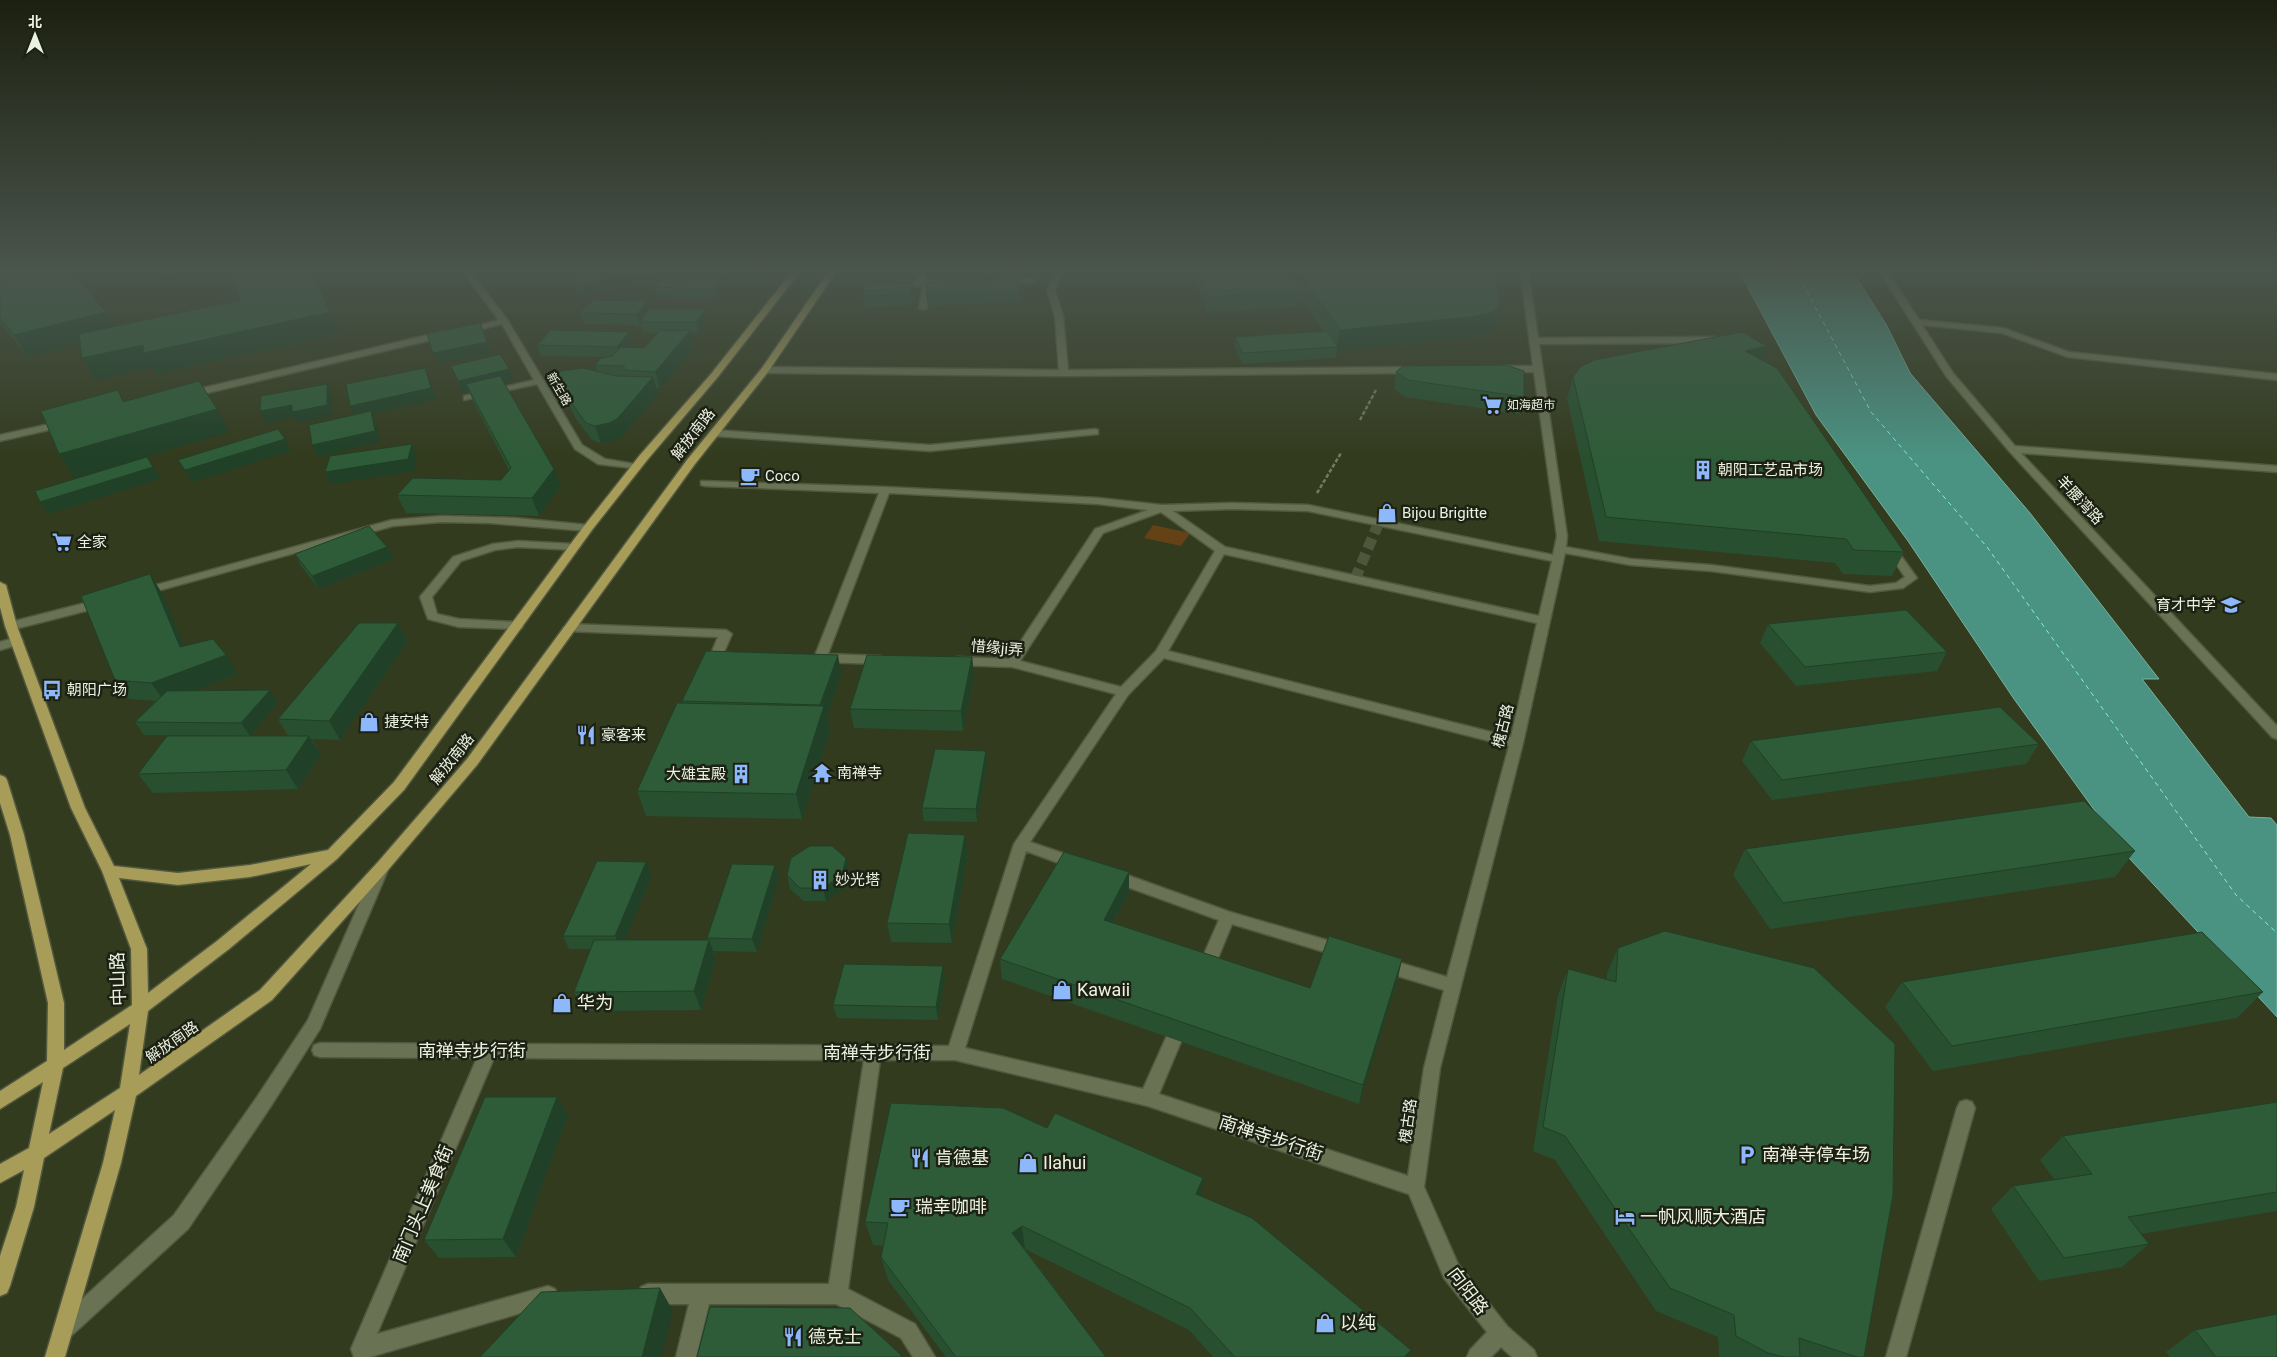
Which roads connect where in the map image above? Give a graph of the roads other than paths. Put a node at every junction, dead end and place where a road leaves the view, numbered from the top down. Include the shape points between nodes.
1 (455, 332) edge
2 (511, 332) edge
3 (748, 332) edge
4 (791, 332) edge
5 (1060, 332) edge
6 (1533, 332) edge
7 (1923, 332) edge
8 (2007, 332) edge
9 (1723, 340) edge
10 (1534, 341) junction
11 (1493, 369) edge
12 (1538, 369) junction
13 (765, 370) junction
14 (1427, 370) edge
15 (1064, 373) junction
16 (2277, 377) edge
17 (540, 381) junction
18 (184, 395) edge
19 (467, 398) edge
20 (78, 420) edge
21 (1095, 432) dead end
22 (715, 433) junction
23 (0, 438) edge
24 (2012, 449) junction
25 (636, 467) junction
26 (2277, 469) edge
27 (706, 483) dead end
28 (885, 490) junction
29 (1162, 508) junction
30 (588, 528) junction
31 (1882, 538) edge
32 (574, 547) junction
33 (1221, 550) junction
34 (1559, 554) junction
35 (0, 585) edge
36 (132, 595) edge
37 (113, 599) edge
38 (1545, 621) junction
39 (517, 626) junction
40 (569, 628) junction
41 (14, 633) junction
42 (0, 646) edge
43 (1161, 653) junction
44 (735, 656) edge
45 (896, 660) edge
46 (943, 661) edge
47 (1012, 663) junction
48 (1124, 692) junction
49 (2277, 734) edge
50 (1516, 742) junction
51 (0, 780) edge
52 (1021, 844) junction
53 (332, 855) junction
54 (383, 866) junction
55 (109, 871) junction
56 (1228, 917) junction
57 (1351, 954) edge
58 (1370, 960) edge
59 (1454, 986) junction
60 (1197, 987) edge
61 (140, 1008) junction
62 (1186, 1013) edge
63 (320, 1050) dead end
64 (489, 1051) junction
65 (873, 1053) junction
66 (955, 1053) junction
67 (55, 1066) junction
68 (128, 1092) junction
69 (1148, 1098) junction
70 (0, 1101) edge
71 (1966, 1108) dead end
72 (35, 1154) junction
73 (0, 1174) edge
74 (1416, 1186) junction
75 (0, 1286) edge
76 (563, 1292) edge
77 (632, 1294) edge
78 (837, 1294) junction
79 (702, 1295) junction
80 (62, 1331) junction
81 (1500, 1333) junction
82 (362, 1353) edge
83 (55, 1357) edge
84 (686, 1357) edge
85 (925, 1357) edge
86 (1478, 1357) edge
87 (1527, 1357) edge
88 (1896, 1357) edge

1 - 18 street
2 - 17 street, 新生路
3 - 25 main road, 解放南路
4 - 13 main road, 解放南路
5 - 15 street
6 - 10 street, 槐古路
7 - 24 street, 羊腰湾路 via 1949,374
8 - 16 street via 2068,354
9 - 10 street
10 - 12 street, 槐古路
11 - 12 street
12 - 34 street, 槐古路 via 1562,536
13 - 15 street
13 - 22 main road, 解放南路
14 - 15 street
17 - 19 street
17 - 25 street, 新生路 via 578,447 602,462
20 - 23 street
21 - 22 street via 930,448
22 - 40 main road, 解放南路
24 - 26 street
24 - 49 street, 羊腰湾路
25 - 30 main road, 解放南路
27 - 28 street
28 - 29 street via 1098,501
28 - 45 street via 815,658
29 - 33 street
29 - 34 street via 1308,508
29 - 47 street via 1099,531
30 - 32 main road, 解放南路
30 - 36 street via 547,523 425,519 392,523
31 - 34 street via 1911,578 1899,586 1870,588 1711,568
32 - 39 main road, 解放南路
32 - 39 street via 518,544 492,547 457,560 426,597 432,616 459,623
33 - 38 street
33 - 43 street
34 - 38 street, 槐古路
35 - 41 main road, 中山路
37 - 41 street
38 - 50 street, 槐古路
39 - 53 main road, 解放南路 via 399,786
40 - 44 street via 726,634 716,656
40 - 54 main road, 解放南路 via 472,762
41 - 42 street
41 - 55 main road, 中山路 via 78,808
43 - 48 street
43 - 50 street
46 - 47 street, 惜缘ji弄
47 - 48 street, 惜缘ji弄
48 - 52 street
50 - 59 street, 槐古路
51 - 67 main road via 56,1003
52 - 56 street
52 - 66 street
53 - 55 main road via 178,879
53 - 61 main road, 解放南路
54 - 68 main road, 解放南路 via 266,995
54 - 80 street via 314,1024 181,1222
55 - 61 main road, 中山路 via 139,949
56 - 57 street
56 - 60 street
58 - 59 street
59 - 74 street, 槐古路 via 1432,1068
61 - 67 main road, 解放南路
61 - 68 main road, 中山路
62 - 69 street
63 - 64 street, 南禅寺步行街
64 - 65 street, 南禅寺步行街
64 - 82 street, 南门头上美食街
65 - 66 street, 南禅寺步行街
65 - 78 street
66 - 69 street, 南禅寺步行街
67 - 70 main road, 解放南路
67 - 72 main road
68 - 72 main road, 解放南路
68 - 80 main road, 中山路 via 112,1163
69 - 74 street, 南禅寺步行街
71 - 88 street
72 - 73 main road, 解放南路
72 - 75 main road via 25,1207
74 - 81 street, 向阳路 via 1451,1271
76 - 82 street
77 - 79 street
78 - 79 street
78 - 85 street via 908,1331
79 - 84 street
80 - 83 main road, 中山路
81 - 86 street
81 - 87 street, 向阳路

